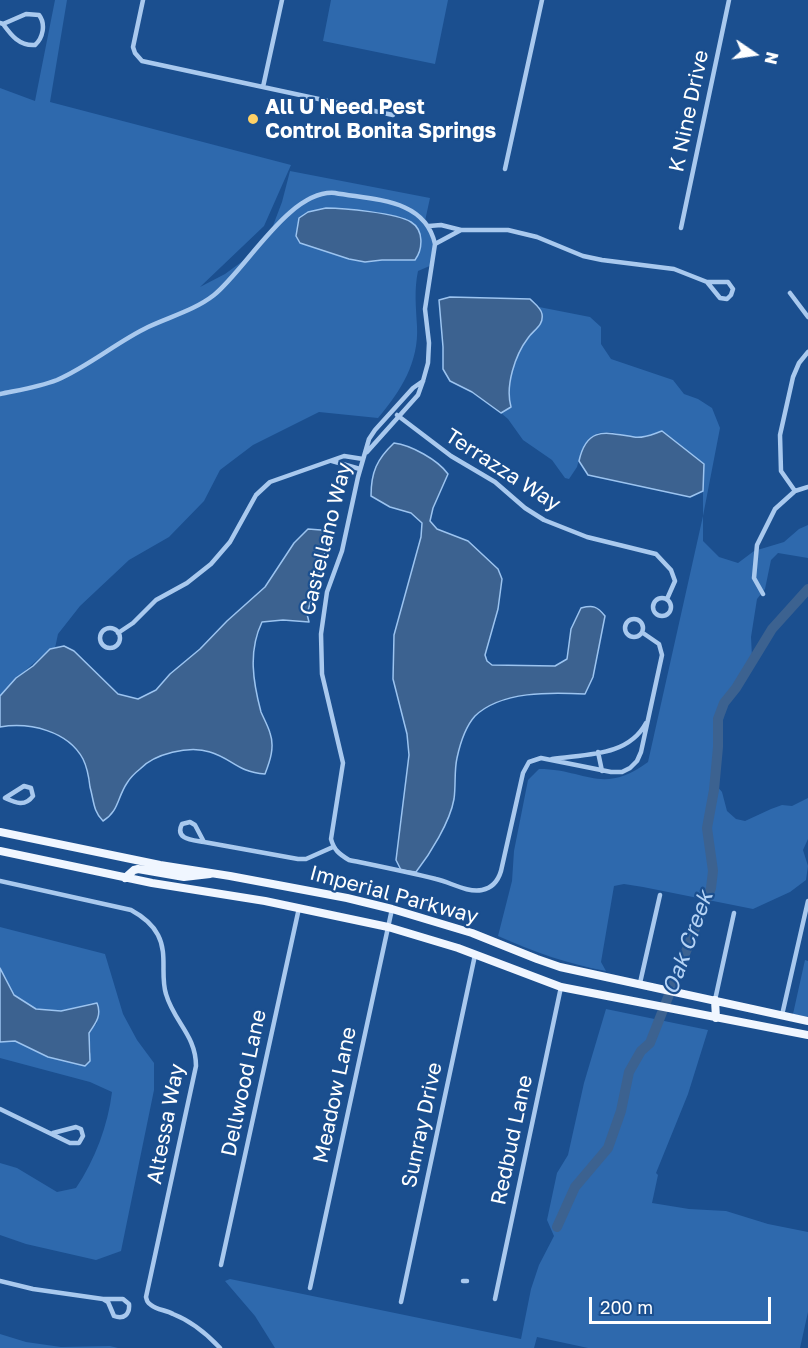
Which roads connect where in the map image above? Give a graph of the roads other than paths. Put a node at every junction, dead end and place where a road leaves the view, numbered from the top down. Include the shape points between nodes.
1 (142, 0) edge
2 (282, 0) edge
3 (542, 0) edge
4 (729, 0) edge
5 (2, 23) edge
6 (263, 87) junction
7 (393, 115) dead end
8 (505, 169) dead end
9 (429, 226) junction
10 (681, 228) dead end
11 (461, 230) junction
12 (435, 244) junction
13 (707, 282) junction
14 (790, 293) dead end
15 (808, 317) edge
16 (808, 352) edge
17 (423, 381) junction
18 (0, 394) edge
19 (393, 411) junction
20 (399, 417) junction
21 (364, 457) junction
22 (332, 461) junction
23 (360, 470) junction
24 (808, 487) edge
25 (795, 491) junction
26 (763, 594) dead end
27 (667, 599) junction
28 (118, 633) junction
29 (643, 633) junction
30 (648, 718) junction
31 (598, 752) junction
32 (549, 759) junction
33 (602, 771) junction
34 (3, 798) edge
35 (0, 832) edge
36 (204, 842) junction
37 (333, 847) junction
38 (0, 851) edge
39 (214, 873) junction
40 (125, 878) junction
41 (0, 881) edge
42 (660, 894) dead end
43 (808, 901) edge
44 (299, 908) junction
45 (392, 909) junction
46 (734, 913) dead end
47 (388, 927) junction
48 (475, 955) junction
49 (640, 983) junction
50 (561, 987) junction
51 (715, 1000) junction
52 (782, 1015) junction
53 (716, 1018) junction
54 (808, 1021) edge
55 (754, 1025) junction
56 (808, 1035) edge
57 (0, 1109) edge
58 (53, 1133) junction
59 (221, 1265) dead end
60 (0, 1281) edge
61 (310, 1288) dead end
62 (103, 1299) junction
63 (495, 1299) dead end
64 (400, 1302) dead end
65 (220, 1348) edge

1 - 6 street via 133,47 142,61
2 - 6 street
3 - 8 street
4 - 10 street, K Nine Drive
5 - 5 street via 24,44 35,45 40,39 43,24 39,15 26,14
6 - 7 street
9 - 11 street
9 - 12 street, Castellano Way
9 - 18 street via 407,207 324,192 286,216 213,296 133,335 58,379
11 - 12 street
11 - 13 street via 492,228 522,233 583,255 674,269
12 - 17 street, Castellano Way via 425,309 429,343
13 - 13 street via 720,298 731,295 733,289 728,282
14 - 15 street
16 - 25 street via 790,385 780,435 781,471
17 - 19 street, Castellano Way
17 - 20 street, Castellano Way via 418,395
19 - 20 street, Terrazza Way
19 - 21 street, Castellano Way via 369,439
20 - 21 street, Castellano Way
20 - 27 street, Terrazza Way via 544,520 587,537 656,554 671,570 675,581
21 - 22 street via 344,456
21 - 23 street, Castellano Way
22 - 23 street
22 - 28 street via 262,487 230,542 211,564 156,600
23 - 37 street, Castellano Way via 342,551 327,592 321,634 322,674 343,763 331,830
24 - 25 street
25 - 26 street via 775,509 757,545 754,578
27 - 27 street, Terrazza Way via 672,604 671,611 658,615 653,607 655,601
28 - 28 street via 115,646 102,643 101,634 106,629
29 - 29 street via 630,637 625,626 632,619 638,620 644,626
29 - 30 street via 657,641 662,651
30 - 31 street via 628,744
30 - 33 street via 634,765 622,772
31 - 32 street
31 - 33 street
32 - 33 street
32 - 37 street via 533,759 524,768 501,871 487,888 471,890 349,860
34 - 34 street via 26,804 33,796 31,788 24,786
35 - 39 main road, Imperial Parkway via 160,866
36 - 36 street via 192,823 182,824 183,837
36 - 37 street via 298,859
38 - 40 main road, Imperial Parkway
39 - 40 main road via 184,877 138,869
39 - 45 main road, Imperial Parkway
40 - 44 main road, Imperial Parkway
41 - 65 street, Altessa Way via 131,910 148,921 159,936 164,951 165,992 191,1039 196,1066 146,1297 152,1306 188,1322
42 - 49 street
43 - 52 street
44 - 47 main road, Imperial Parkway
44 - 59 street, Dellwood Lane
45 - 47 street, Meadow Lane
45 - 49 main road, Imperial Parkway via 560,966
46 - 51 street
47 - 48 main road, Imperial Parkway
47 - 61 street, Meadow Lane
48 - 50 main road, Imperial Parkway
48 - 64 street, Sunray Drive
49 - 51 main road, Imperial Parkway
50 - 53 main road, Imperial Parkway
50 - 63 street, Redbud Lane
51 - 52 main road, Imperial Parkway
51 - 53 main road
52 - 54 main road, Imperial Parkway
52 - 55 main road via 775,1023
53 - 55 main road, Imperial Parkway
55 - 56 main road, Imperial Parkway
57 - 58 street
58 - 58 street via 75,1144 83,1136 76,1126
60 - 62 street
62 - 62 street via 114,1316 125,1317 129,1312 126,1301

